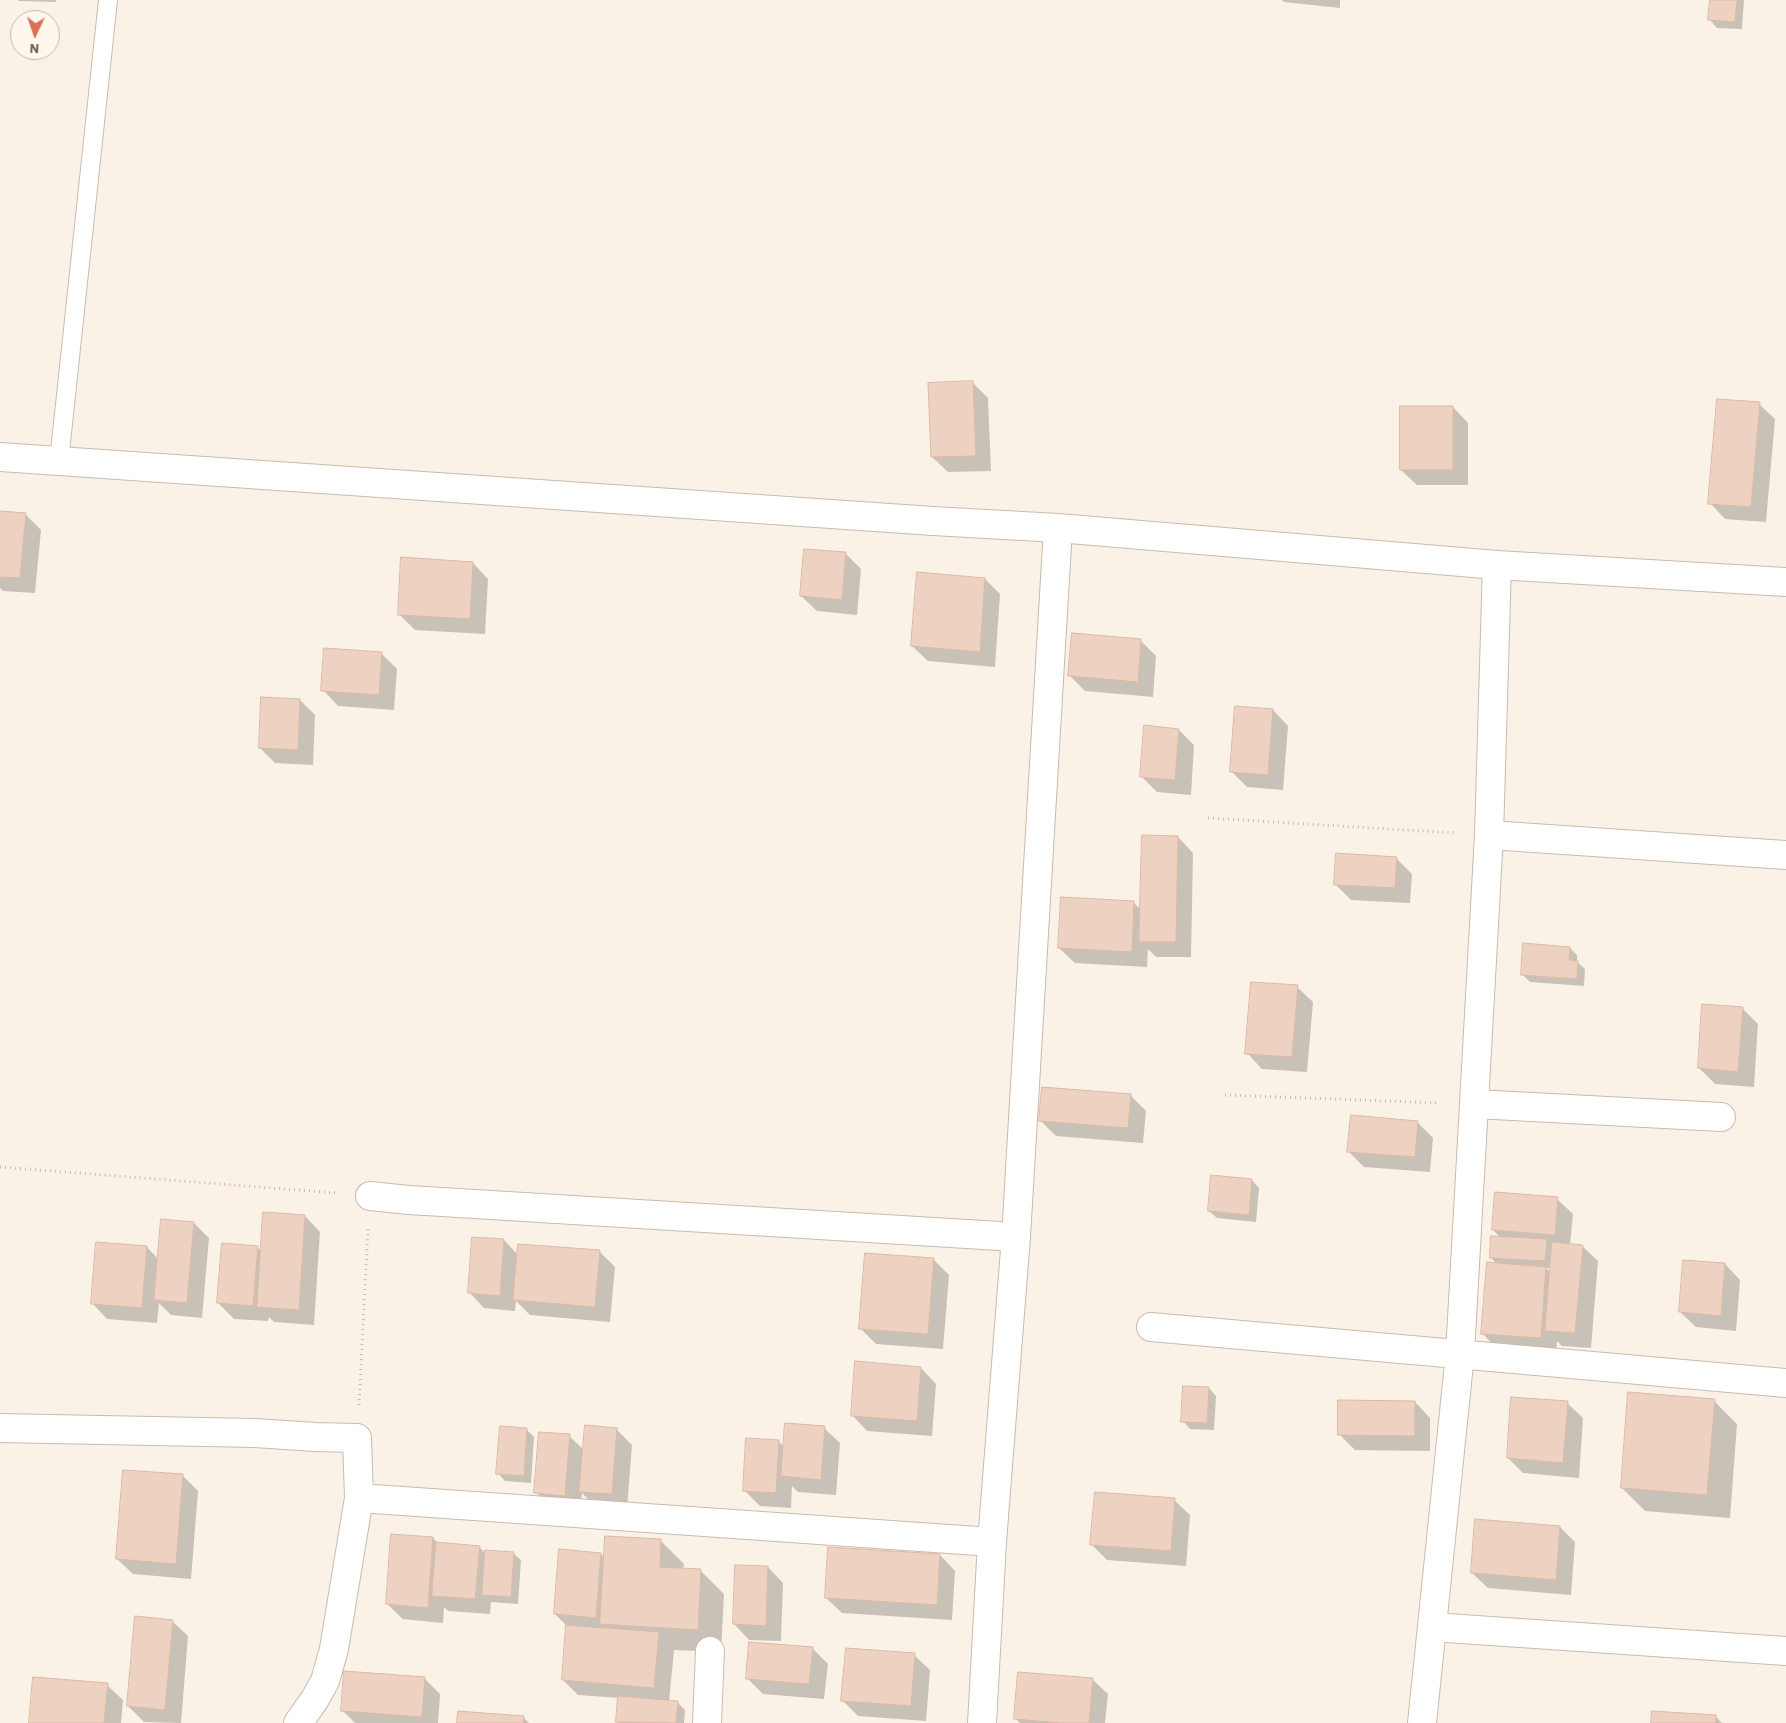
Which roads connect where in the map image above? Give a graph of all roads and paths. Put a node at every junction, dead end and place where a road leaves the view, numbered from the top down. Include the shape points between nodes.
1 (108, 0) edge
2 (0, 456) edge
3 (59, 460) junction
4 (1058, 528) junction
5 (1497, 565) junction
6 (1786, 582) edge
7 (1208, 818) dead end
8 (1489, 835) junction
9 (1786, 855) edge
10 (1225, 1095) dead end
11 (1474, 1104) junction
12 (1721, 1117) dead end
13 (0, 1167) edge
14 (370, 1196) junction
15 (1016, 1238) junction
16 (1151, 1327) dead end
17 (1460, 1354) junction
18 (1786, 1383) edge
19 (0, 1428) edge
20 (357, 1438) junction
21 (360, 1498) junction
22 (992, 1542) junction
23 (1432, 1627) junction
24 (710, 1651) dead end
25 (1786, 1651) edge
26 (298, 1723) edge
27 (707, 1723) edge
28 (982, 1723) edge
29 (1422, 1723) edge

1 - 3 lane
2 - 3 street
3 - 4 street
4 - 5 street
4 - 15 street
5 - 6 street
5 - 8 street
7 - 8 path
8 - 9 street
8 - 11 street
10 - 11 path
11 - 12 street
11 - 17 street
13 - 14 path
14 - 15 street
14 - 20 path
15 - 22 street
16 - 17 street
17 - 18 street
17 - 23 street
19 - 20 street
20 - 21 street
21 - 22 street
21 - 26 street via 334,1649 325,1681
22 - 28 street
23 - 25 street
23 - 29 street
24 - 27 street

